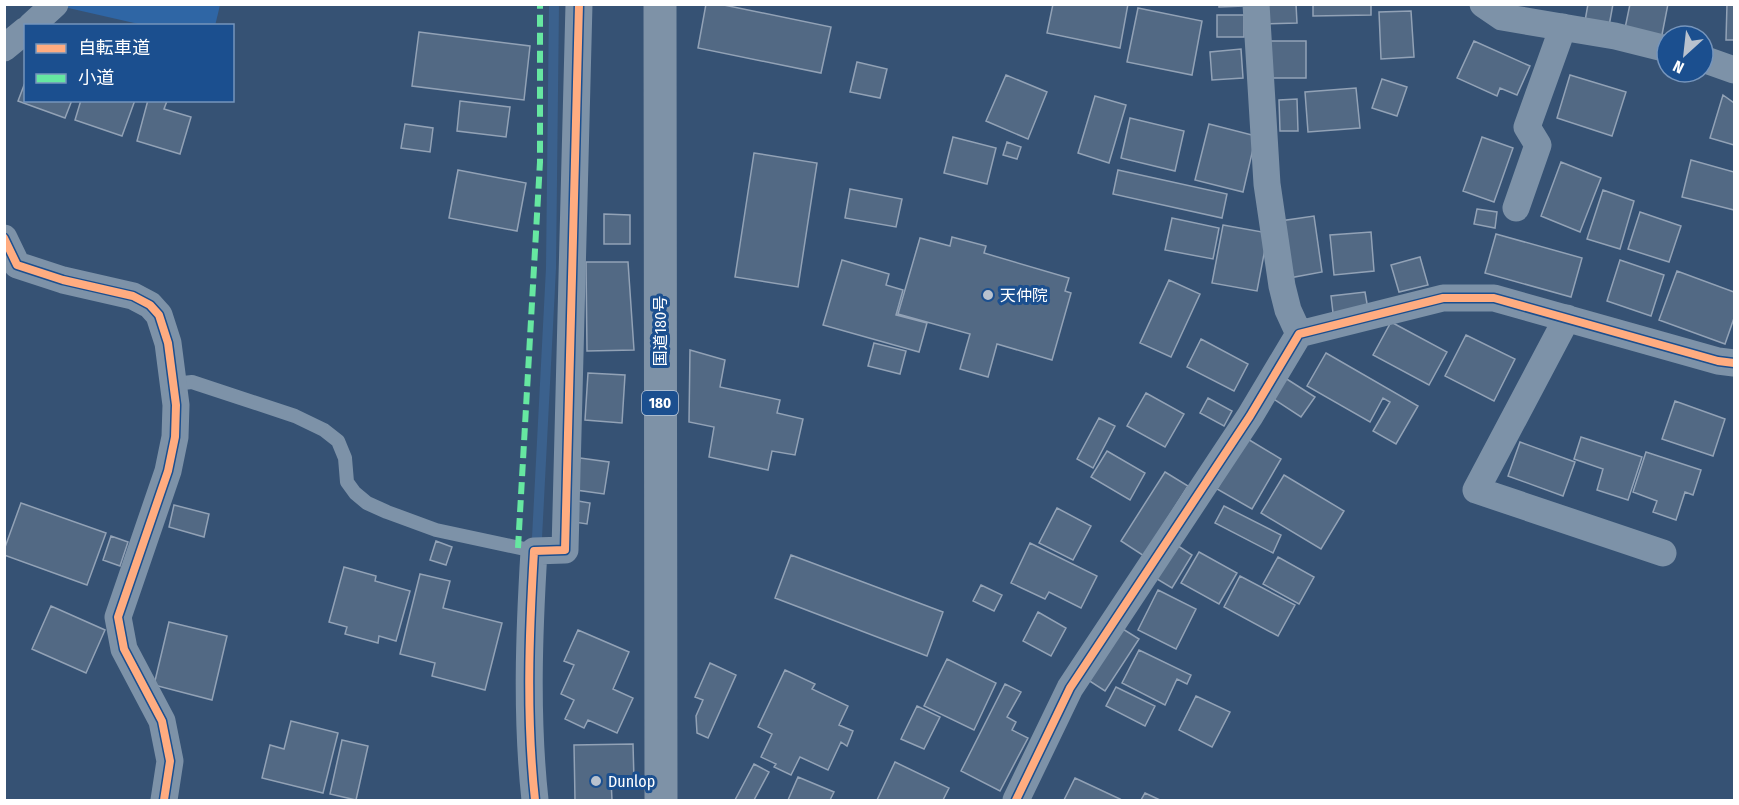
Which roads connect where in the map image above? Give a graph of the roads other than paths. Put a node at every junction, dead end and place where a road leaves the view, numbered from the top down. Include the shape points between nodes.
1 (579, 4) edge
2 (660, 4) edge
3 (1256, 4) edge
4 (1483, 4) edge
5 (1563, 27) junction
6 (24, 34) edge
7 (1655, 47) edge
8 (4, 48) edge
9 (1715, 63) edge
10 (1734, 70) edge
11 (1516, 208) dead end
12 (4, 238) edge
13 (11, 269) edge
14 (1567, 318) junction
15 (1299, 334) junction
16 (1734, 363) edge
17 (174, 384) junction
18 (534, 551) junction
19 (1663, 553) dead end
20 (164, 801) edge
21 (535, 801) edge
22 (661, 801) edge
23 (1016, 801) edge

1 - 18 street via 565,550
2 - 22 highway, 国道180号 / 180
3 - 15 street via 1267,184 1282,286
4 - 5 street via 1502,17
5 - 7 street
5 - 11 street via 1527,127 1538,145
6 - 8 street
9 - 10 street
12 - 13 street
13 - 17 street via 133,296 150,306 159,315 168,344
14 - 15 street via 1494,298 1443,298
14 - 16 street
14 - 19 street via 1476,490
15 - 23 street via 1250,416 1070,688
17 - 18 lane via 192,382 295,416 324,430 338,441 345,458 347,482 367,503 436,530
17 - 20 street via 175,437 168,471 118,617 124,649 162,721 170,761
18 - 21 street via 529,641

